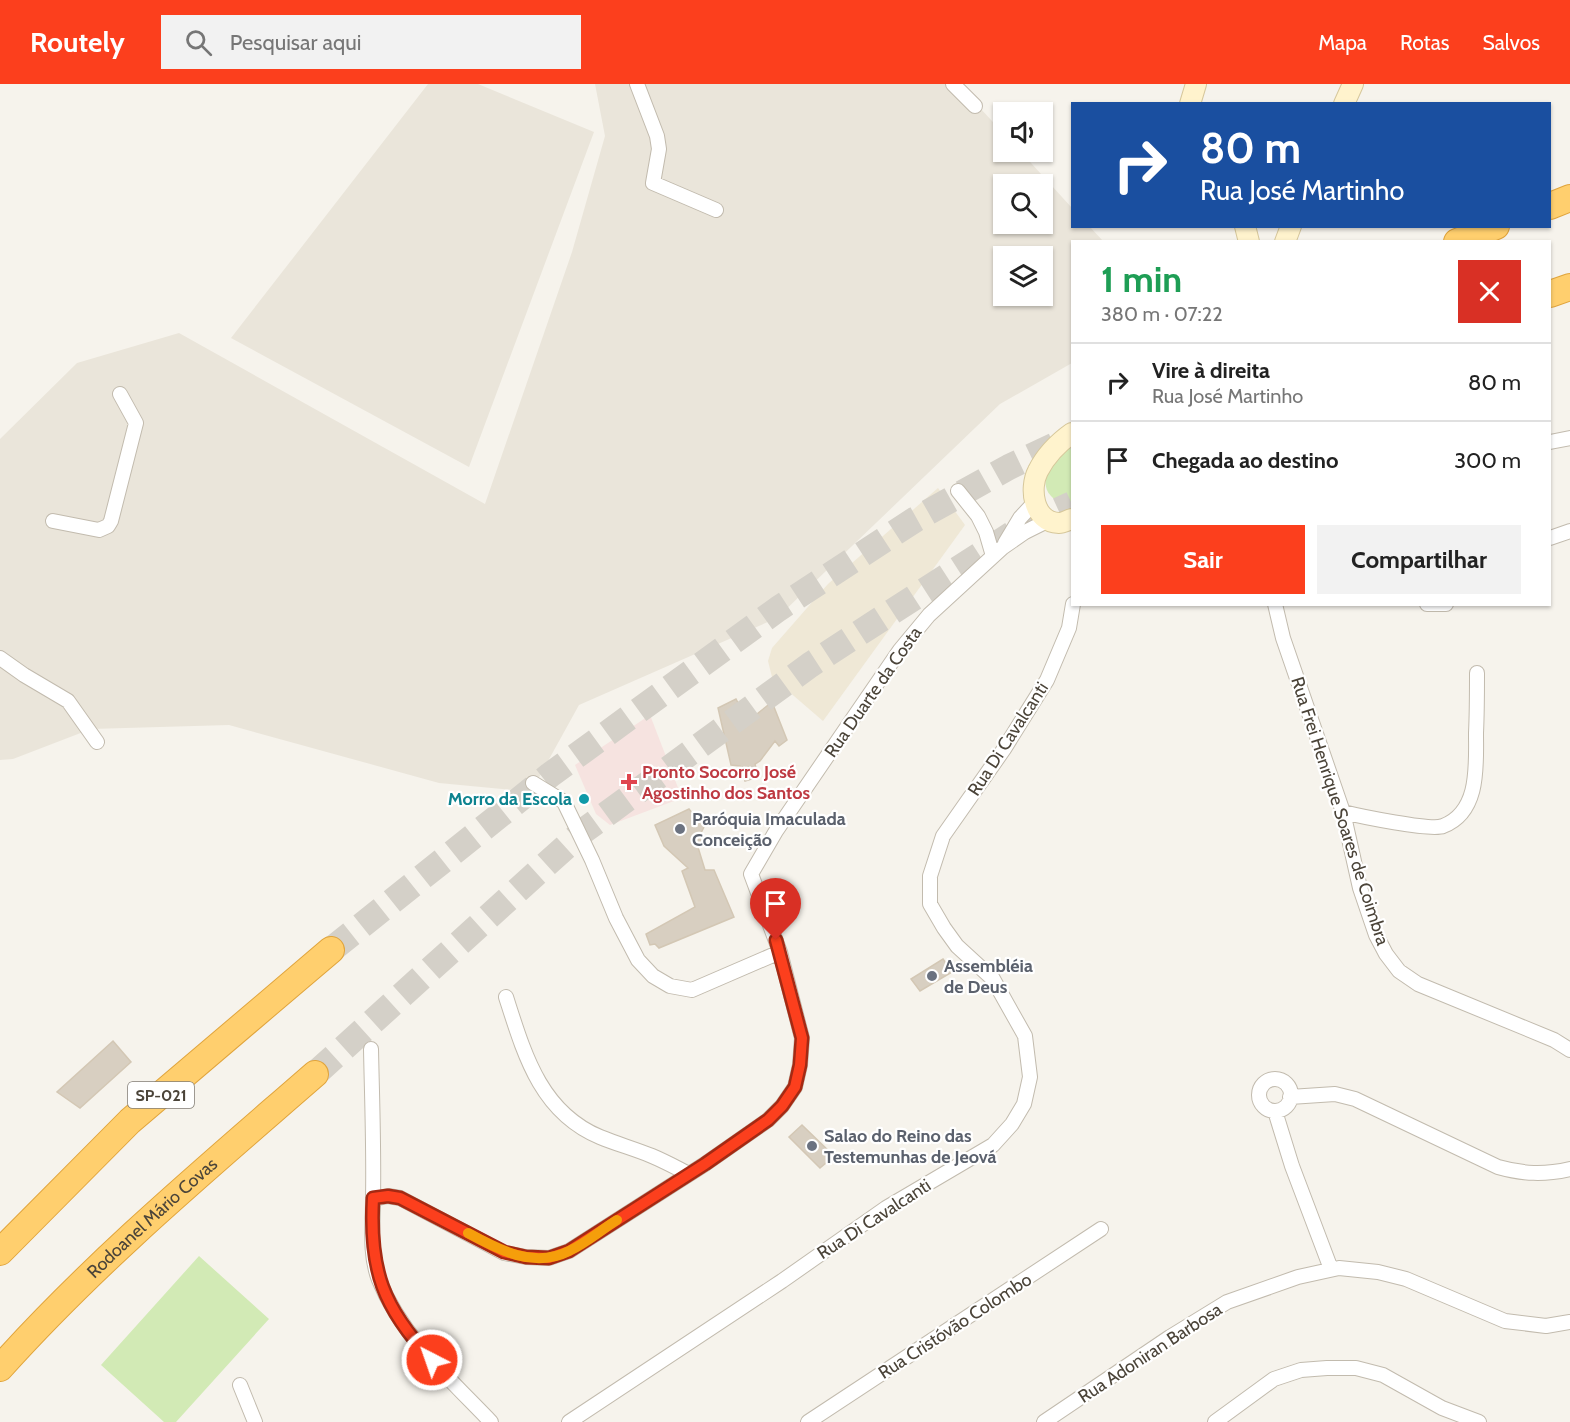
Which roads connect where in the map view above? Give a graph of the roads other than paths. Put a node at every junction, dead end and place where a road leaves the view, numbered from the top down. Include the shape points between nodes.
1 (637, 84) edge
2 (953, 84) edge
3 (1196, 84) edge
4 (1353, 84) edge
5 (1191, 102) edge
6 (1345, 102) edge
7 (975, 106) dead end
8 (1570, 198) edge
9 (1551, 206) edge
10 (716, 210) dead end
11 (1491, 228) edge
12 (1462, 240) edge
13 (1570, 286) edge
14 (1551, 294) edge
15 (120, 394) dead end
16 (1071, 434) edge
17 (1570, 438) edge
18 (1551, 442) edge
19 (958, 491) dead end
20 (1034, 503) junction
21 (1071, 519) edge
22 (53, 520) dead end
23 (1049, 520) junction
24 (1570, 531) edge
25 (1551, 538) edge
26 (998, 552) junction
27 (1073, 606) edge
28 (1275, 606) edge
29 (0, 658) edge
30 (1477, 672) dead end
31 (97, 742) dead end
32 (533, 783) dead end
33 (1343, 812) junction
34 (332, 950) tunnel mouth
35 (780, 952) junction
36 (506, 997) dead end
37 (372, 1049) dead end
38 (1570, 1050) edge
39 (315, 1074) tunnel mouth
40 (1290, 1097) junction
41 (1275, 1111) junction
42 (1570, 1169) edge
43 (689, 1174) junction
44 (373, 1198) junction
45 (1101, 1229) dead end
46 (0, 1252) edge
47 (1331, 1269) junction
48 (1570, 1322) edge
49 (0, 1368) edge
50 (240, 1384) dead end
51 (255, 1422) edge
52 (491, 1422) edge
53 (568, 1422) edge
54 (808, 1422) edge
55 (1044, 1422) edge
56 (1215, 1422) edge
57 (1479, 1422) edge

1 - 10 street via 657,136 659,149 653,183
2 - 7 street
3 - 5 street
4 - 6 street
8 - 9 highway
11 - 12 highway
13 - 14 highway
15 - 22 street via 136,423 111,521 99,530
16 - 20 street via 1052,449 1037,473
17 - 18 street
19 - 26 street via 978,516
20 - 23 street
20 - 26 street, Rua Duarte da Costa
21 - 23 street via 1059,523
23 - 26 street, Rua Duarte da Costa
24 - 25 street
26 - 35 street, Rua Duarte da Costa via 929,615 900,650 751,874
27 - 53 street, Rua Di Cavalcanti via 1069,628 1047,680 943,836 930,876 930,904 944,928 957,946 993,979 1025,1036 1030,1077 1024,1104 993,1145 886,1208
28 - 33 street, Rua Frei Henrique Soares de Coimbra
29 - 31 street via 68,701
30 - 33 street via 1476,780 1468,804 1456,819 1431,828
32 - 35 street via 564,802 616,918 638,960 653,976 670,986 692,990
33 - 38 street, Rua Frei Henrique Soares de Coimbra via 1360,888 1376,935 1399,971 1418,984
34 - 46 highway, SP-021 via 130,1121
35 - 43 street via 802,1038 795,1087 768,1120
36 - 43 street via 524,1053 555,1106 598,1136
37 - 44 street
39 - 49 highway, Rodoanel Mário Covas via 137,1229
40 - 41 street via 1287,1105
40 - 41 street via 1284,1083 1269,1080 1262,1085 1260,1102
40 - 42 street via 1335,1094 1355,1099 1498,1167 1520,1173
41 - 47 street
43 - 44 street via 569,1251 549,1258 504,1252 400,1198
44 - 52 street via 373,1253 388,1299 422,1349
45 - 54 street, Rua Cristóvão Colombo
47 - 48 street, Rua Adoniran Barbosa via 1378,1272 1406,1279 1505,1322 1546,1326
47 - 55 street, Rua Adoniran Barbosa via 1227,1302
50 - 51 street
56 - 57 street via 1274,1379 1301,1370 1327,1368 1356,1368 1383,1375 1442,1408

